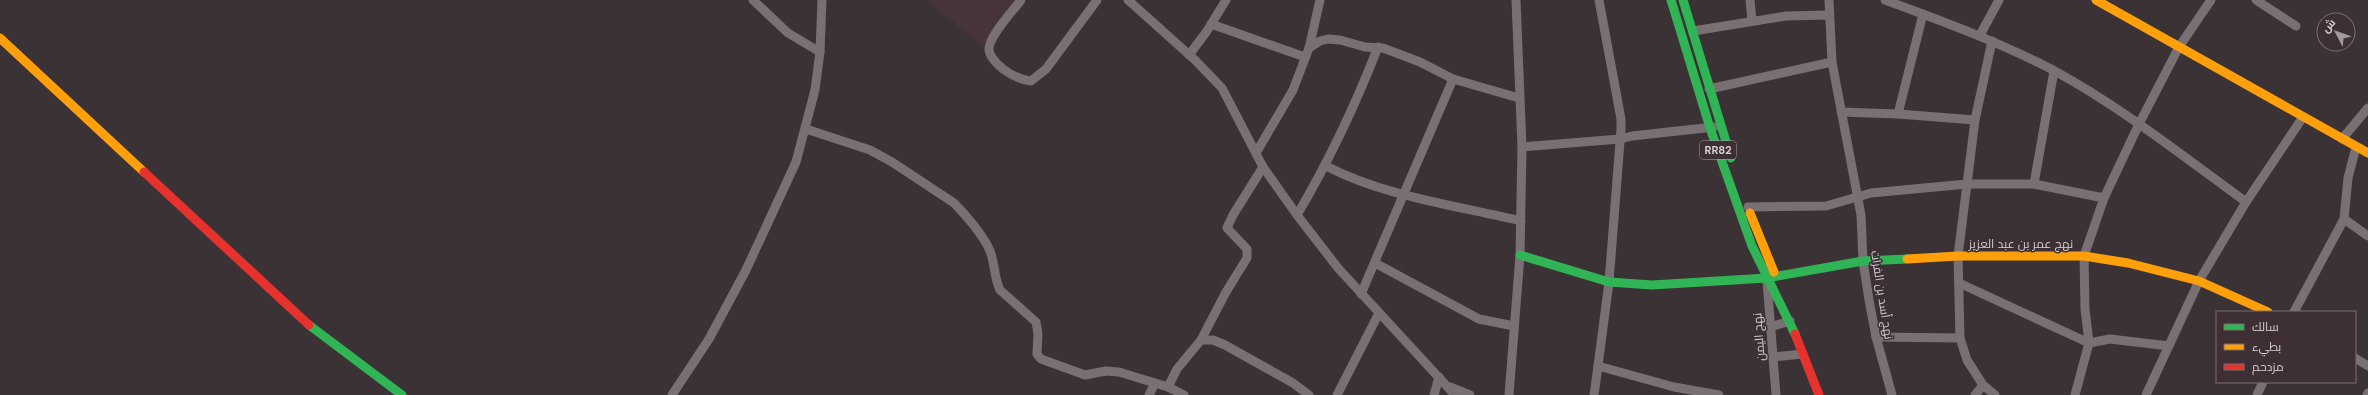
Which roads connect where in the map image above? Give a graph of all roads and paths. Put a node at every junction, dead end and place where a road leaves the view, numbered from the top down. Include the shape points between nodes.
1 (753, 0) edge
2 (822, 0) edge
3 (1021, 0) edge
4 (1096, 0) edge
5 (1128, 0) edge
6 (1226, 0) edge
7 (1320, 0) edge
8 (1516, 0) edge
9 (1599, 0) edge
10 (1671, 0) edge
11 (1684, 0) edge
12 (1750, 0) edge
13 (1829, 0) edge
14 (1885, 0) edge
15 (1999, 0) edge
16 (2096, 0) edge
17 (2211, 0) edge
18 (2256, 0) edge
19 (1923, 14) junction
20 (1829, 15) junction
21 (1752, 21) junction
22 (1211, 24) junction
23 (2296, 26) dead end
24 (1693, 31) junction
25 (1980, 35) junction
26 (0, 38) edge
27 (1992, 41) junction
28 (2179, 47) junction
29 (1309, 48) junction
30 (1378, 48) junction
31 (820, 52) junction
32 (1189, 55) junction
33 (1305, 57) junction
34 (1832, 62) junction
35 (2054, 71) junction
36 (1453, 79) junction
37 (1709, 89) junction
38 (1519, 98) junction
39 (2368, 108) edge
40 (1841, 112) junction
41 (1898, 114) junction
42 (2303, 117) junction
43 (1975, 120) junction
44 (2139, 124) junction
45 (1720, 126) junction
46 (1710, 128) junction
47 (806, 129) junction
48 (1620, 139) junction
49 (2342, 139) junction
50 (1522, 147) junction
51 (2356, 147) junction
52 (1256, 153) junction
53 (2368, 153) edge
54 (1326, 166) junction
55 (1263, 167) junction
56 (1967, 184) junction
57 (2034, 184) junction
58 (1405, 194) junction
59 (1856, 197) junction
60 (2104, 198) junction
61 (2246, 202) junction
62 (1748, 208) junction
63 (1297, 215) junction
64 (2344, 219) junction
65 (1521, 221) junction
66 (2368, 236) edge
67 (1520, 255) junction
68 (1958, 256) junction
69 (2084, 256) junction
70 (1863, 261) junction
71 (1375, 262) junction
72 (1771, 277) junction
73 (2199, 281) junction
74 (1609, 282) junction
75 (1959, 283) junction
76 (1361, 294) junction
77 (2266, 311) edge
78 (2295, 311) edge
79 (1378, 313) junction
80 (1790, 321) junction
81 (1514, 326) junction
82 (1770, 327) junction
83 (1876, 337) junction
84 (1960, 338) junction
85 (1201, 340) junction
86 (2089, 342) junction
87 (2169, 346) junction
88 (1803, 354) junction
89 (1772, 357) junction
90 (2356, 359) edge
91 (1598, 366) junction
92 (2368, 366) edge
93 (1439, 377) junction
94 (1155, 383) junction
95 (2263, 383) edge
96 (1983, 385) junction
97 (1447, 386) junction
98 (1168, 387) junction
99 (402, 395) edge
100 (672, 395) edge
101 (1148, 395) edge
102 (1184, 395) edge
103 (1309, 395) edge
104 (1337, 395) edge
105 (1434, 395) edge
106 (1456, 395) edge
107 (1470, 395) edge
108 (1509, 395) edge
109 (1594, 395) edge
110 (1719, 395) edge
111 (1776, 395) edge
112 (1819, 395) edge
113 (1892, 395) edge
114 (1975, 395) edge
115 (1995, 395) edge
116 (2075, 395) edge
117 (2146, 395) edge
118 (2257, 395) edge

1 - 31 street via 788,32
2 - 31 street
3 - 4 street via 994,36 989,48 990,55 1002,68 1015,77 1030,80 1046,69
5 - 32 street
6 - 22 street
7 - 29 street
8 - 38 street
9 - 48 street via 1621,119
10 - 46 street, RR82
11 - 24 street, RR82
12 - 21 street
13 - 20 street, نهج أسد بن الفرات
14 - 19 street
15 - 25 street
16 - 28 street
17 - 28 street
18 - 23 street
19 - 25 street
19 - 41 street
20 - 21 street via 1786,16
20 - 34 street, نهج أسد بن الفرات
21 - 24 street
22 - 32 street
22 - 33 street
24 - 37 street, RR82
25 - 27 street
26 - 99 street via 299,317
27 - 35 street
27 - 43 street
28 - 42 street
28 - 44 street
29 - 30 street via 1328,39
29 - 33 street
30 - 36 street via 1420,62
30 - 54 street
31 - 47 street
32 - 52 street via 1222,88
33 - 52 street via 1293,90
34 - 37 street
34 - 40 street, نهج أسد بن الفرات
35 - 44 street
35 - 57 street
36 - 38 street
36 - 58 street
37 - 45 street, RR82
38 - 50 street
39 - 49 street
40 - 41 street
40 - 59 street, نهج أسد بن الفرات
41 - 43 street
42 - 49 street
42 - 61 street
43 - 56 street
44 - 60 street
44 - 61 street
45 - 46 street
45 - 62 street, RR82
46 - 48 street
46 - 72 street, RR82 via 1752,246
47 - 94 street via 870,150 958,207 990,250 1000,290 1036,322 1036,352 1041,359 1085,375 1106,371 1118,372
47 - 100 street via 796,162 746,270 709,339
48 - 50 street
48 - 74 street
49 - 51 street
50 - 65 street
51 - 53 street
51 - 64 street via 2348,178
52 - 55 street
54 - 58 street via 1364,183
54 - 63 street
55 - 63 street
55 - 85 street via 1227,228 1247,249 1247,258
56 - 57 street
56 - 59 street via 1871,193
56 - 68 street
57 - 60 street
58 - 65 street
58 - 71 street
59 - 62 street via 1826,206
59 - 70 street, نهج أسد بن الفرات via 1861,215
60 - 69 street
61 - 73 street
62 - 72 street, RR82
63 - 76 street
64 - 66 street
64 - 78 street
65 - 67 street
67 - 74 street, نهج عمر بن عبد العزيز
67 - 81 street
68 - 69 street, نهج عمر بن عبد العزيز
68 - 70 street, نهج عمر بن عبد العزيز
68 - 75 street
69 - 73 street, نهج عمر بن عبد العزيز via 2128,263
69 - 86 street via 2085,309
70 - 72 street, نهج عمر بن عبد العزيز
70 - 83 street, نهج أسد بن الفرات
71 - 76 street
71 - 81 street via 1479,319
72 - 74 street, نهج عمر بن عبد العزيز via 1688,285
72 - 80 street, RR82
72 - 82 street, نهج اليمن
73 - 77 street, نهج عمر بن عبد العزيز
73 - 87 street
74 - 91 street
75 - 84 street
75 - 86 street
76 - 79 street
79 - 93 street
79 - 104 street
80 - 82 street
80 - 88 street, RR82
81 - 108 street
82 - 89 street, نهج اليمن
83 - 84 street
83 - 113 street, نهج أسد بن الفرات
84 - 96 street via 1967,360
85 - 98 street via 1177,369
85 - 103 street via 1225,344
86 - 87 street via 2110,339
86 - 116 street
87 - 117 street
88 - 89 street
88 - 112 street, RR82
89 - 111 street, نهج اليمن
90 - 92 street
91 - 109 street
91 - 110 street via 1674,387
93 - 97 street
93 - 105 street
94 - 98 street
94 - 101 street
95 - 118 street
96 - 114 street
96 - 115 street
97 - 106 street
97 - 107 street
98 - 102 street

